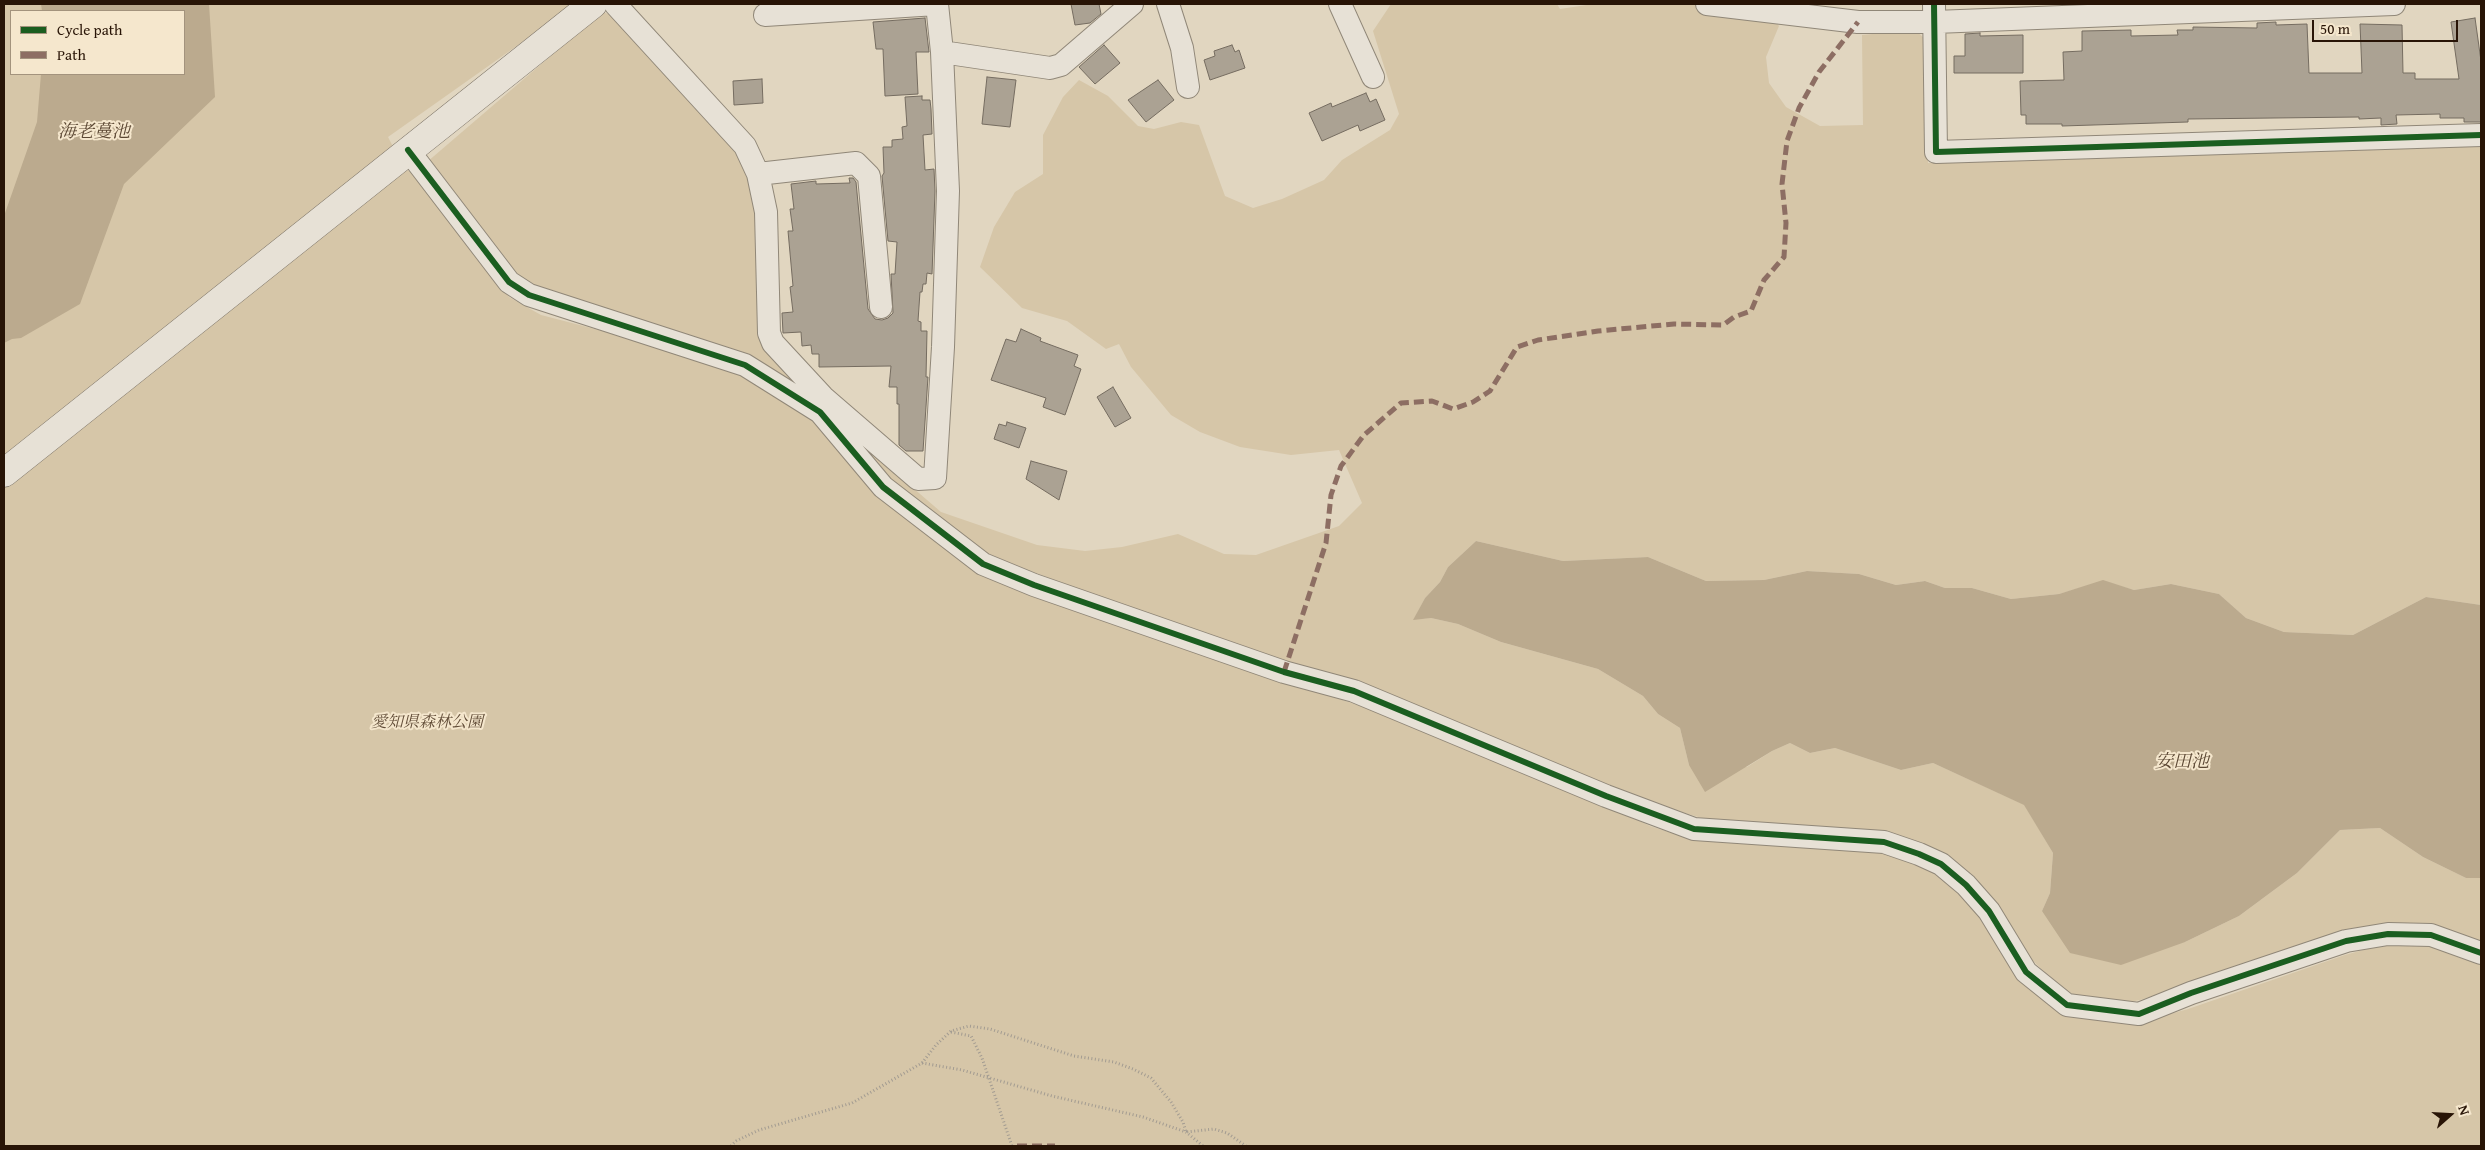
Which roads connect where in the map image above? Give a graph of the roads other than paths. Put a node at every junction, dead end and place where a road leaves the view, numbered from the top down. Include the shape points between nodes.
1 (593, 4) edge
2 (615, 4) edge
3 (937, 4) edge
4 (1132, 4) edge
5 (1168, 4) edge
6 (1340, 4) edge
7 (1706, 4) edge
8 (2394, 4) edge
9 (1935, 13) edge
10 (765, 15) dead end
11 (942, 52) junction
12 (1373, 76) dead end
13 (1188, 87) dead end
14 (2481, 135) edge
15 (408, 150) junction
16 (758, 174) junction
17 (881, 307) dead end
18 (824, 407) junction
19 (4, 473) edge
20 (2481, 953) edge

1 - 15 street
2 - 16 street via 745,146
3 - 10 street
3 - 11 street
4 - 11 street via 1061,65 1050,68
5 - 13 street via 1182,48
6 - 12 street
7 - 9 street via 1858,22
8 - 9 street
9 - 14 street via 1936,152
11 - 18 street via 948,192 935,478 918,479
15 - 18 street via 509,282 529,295 745,365
15 - 19 street
16 - 17 street via 856,163 869,176
16 - 18 street via 766,212 769,333 773,343
18 - 20 street via 883,486 983,564 1034,586 1284,672 1354,692 1694,830 1884,842 1941,864 1989,911 2026,972 2067,1005 2139,1014 2190,993 2346,942 2388,934 2431,935

